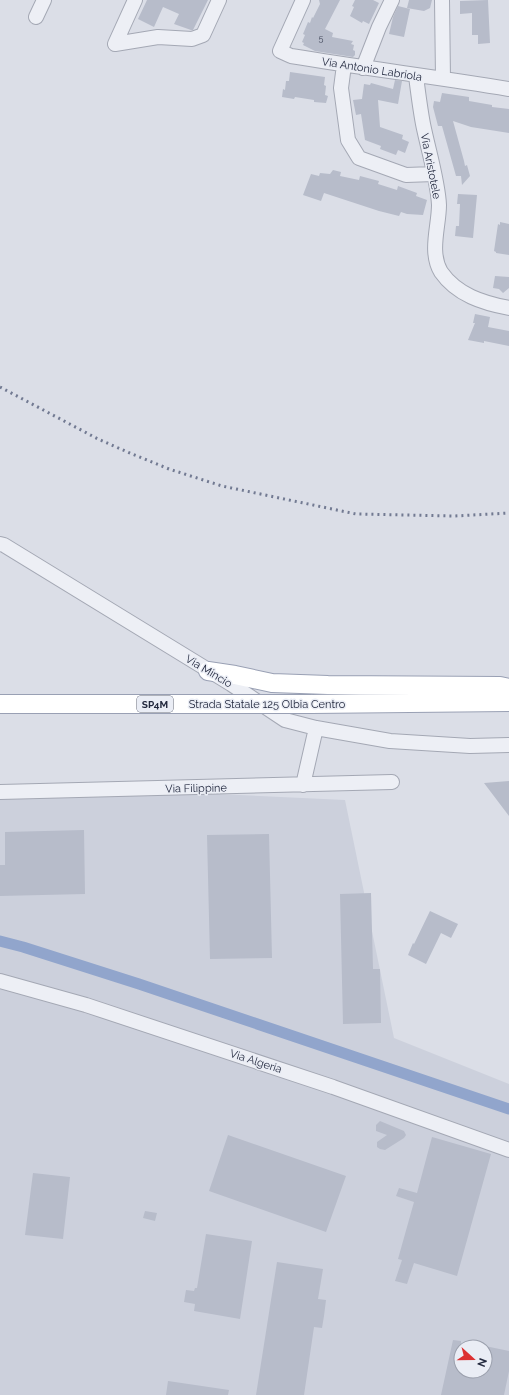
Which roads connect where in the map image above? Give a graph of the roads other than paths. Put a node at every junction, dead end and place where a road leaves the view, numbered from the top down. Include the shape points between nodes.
1 (44, 0) edge
2 (135, 0) edge
3 (219, 0) edge
4 (392, 0) edge
5 (442, 0) edge
6 (300, 5) edge
7 (36, 17) dead end
8 (344, 65) junction
9 (363, 68) junction
10 (416, 76) junction
11 (443, 78) junction
12 (509, 89) edge
13 (434, 174) junction
14 (509, 308) edge
15 (0, 544) edge
16 (208, 671) junction
17 (509, 688) edge
18 (509, 702) edge
19 (0, 704) edge
20 (316, 728) junction
21 (509, 744) edge
22 (392, 782) dead end
23 (303, 785) junction
24 (0, 792) edge
25 (0, 981) edge
26 (509, 1150) edge

1 - 7 street
2 - 3 street via 115,44 158,37 192,39 203,35
4 - 9 street
5 - 11 street
6 - 8 street, Via Antonio Labriola via 280,51 291,56
8 - 9 street, Via Antonio Labriola
8 - 13 street via 341,88 348,140 359,158 406,174
9 - 10 street, Via Antonio Labriola
10 - 11 street, Via Antonio Labriola
10 - 13 street, Via Aristotele via 422,122
11 - 12 street, Via Antonio Labriola
13 - 14 street, Via Aristotele via 439,205 435,252 440,270 451,284 467,295 486,304
15 - 16 street, Via Mincio
16 - 17 main road via 272,683
16 - 20 street, Via Mincio via 285,720
18 - 19 main road, Strada Statale 125 Olbia Centro / SP4M, bridge
20 - 21 street, Via Mincio via 390,741 470,746
20 - 23 street
22 - 23 street, Via Filippine
23 - 24 street, Via Filippine
25 - 26 street, Via Algeria via 86,1005 333,1087

